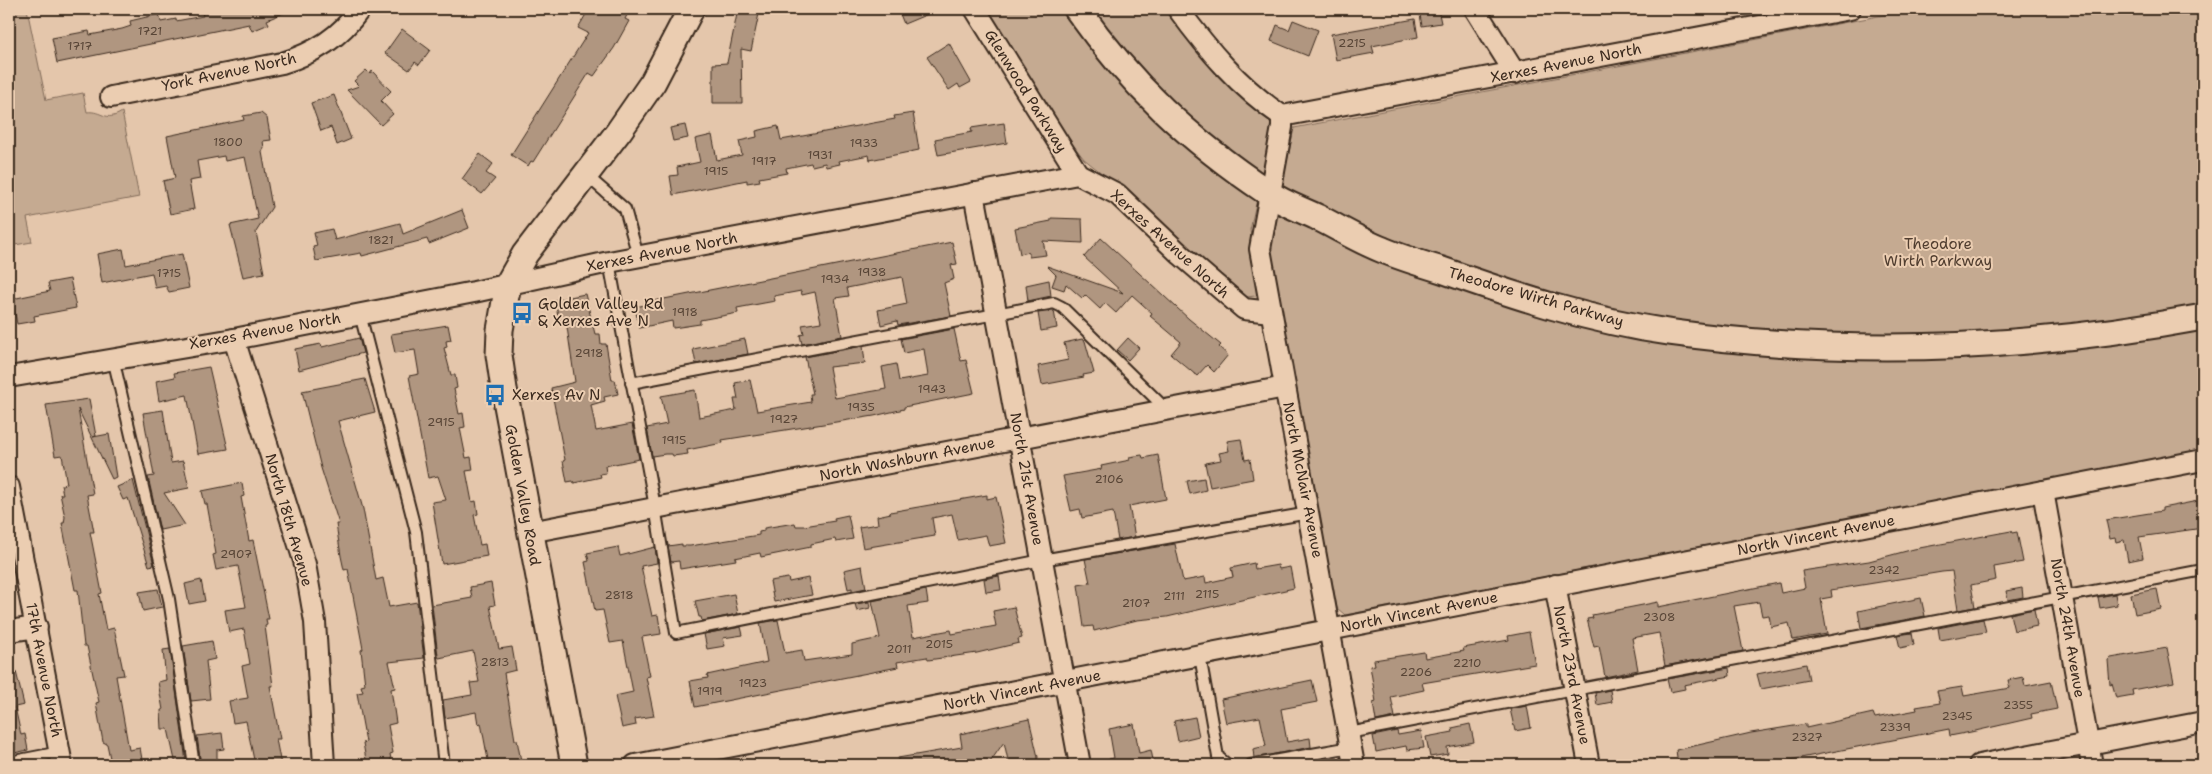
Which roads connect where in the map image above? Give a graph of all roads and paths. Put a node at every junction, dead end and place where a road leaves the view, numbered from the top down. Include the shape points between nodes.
1 (360, 9) edge
2 (691, 9) edge
3 (975, 9) edge
4 (1077, 9) edge
5 (1178, 9) edge
6 (1475, 9) edge
7 (1850, 9) edge
8 (1516, 73) junction
9 (111, 97) dead end
10 (1282, 116) junction
11 (1078, 174) junction
12 (586, 175) junction
13 (974, 193) junction
14 (1270, 194) junction
15 (638, 256) junction
16 (609, 262) junction
17 (508, 284) junction
18 (1272, 312) junction
19 (360, 314) junction
20 (996, 314) junction
21 (2203, 317) edge
22 (234, 339) junction
23 (113, 358) junction
24 (9, 377) edge
25 (631, 383) junction
26 (1285, 387) junction
27 (1168, 410) junction
28 (1019, 437) junction
29 (2203, 460) edge
30 (2043, 491) junction
31 (10, 499) edge
32 (656, 507) junction
33 (1309, 513) junction
34 (530, 532) junction
35 (1042, 560) junction
36 (2203, 570) edge
37 (1555, 585) junction
38 (2063, 596) junction
39 (37, 627) junction
40 (1330, 629) junction
41 (9, 631) edge
42 (1200, 656) junction
43 (1064, 681) junction
44 (1574, 689) junction
45 (2203, 722) edge
46 (2088, 744) junction
47 (1351, 749) edge
48 (61, 759) edge
49 (9, 762) edge
50 (194, 765) edge
51 (324, 765) edge
52 (444, 765) edge
53 (574, 765) edge
54 (635, 765) edge
55 (1080, 765) edge
56 (1228, 765) edge
57 (1251, 765) edge
58 (1588, 765) edge
59 (1979, 765) edge
60 (2092, 765) edge

1 - 9 street, York Avenue North via 334,38 302,57
2 - 12 street, Golden Valley Road via 653,82
3 - 11 street, Glenwood Parkway
4 - 14 street, Theodore Wirth Parkway via 1116,61 1162,110 1196,140
5 - 10 street via 1238,83
6 - 8 street
7 - 8 street, Xerxes Avenue North
8 - 10 street, Xerxes Avenue North
10 - 14 street
11 - 13 street, Xerxes Avenue North
11 - 18 street, Xerxes Avenue North via 1117,194 1244,309
12 - 15 lane via 625,209
12 - 17 street, Golden Valley Road via 525,254
13 - 15 street, Xerxes Avenue North
13 - 20 street, North 21st Avenue
14 - 18 street, North McNair Avenue via 1260,249
14 - 21 street, Theodore Wirth Parkway via 1383,250 1487,286 1667,332 1815,347 1990,346 2096,335
15 - 16 street, Xerxes Avenue North
16 - 17 street, Xerxes Avenue North
16 - 25 lane
17 - 19 street, Xerxes Avenue North
17 - 34 street, Golden Valley Road via 500,330 500,355
18 - 26 street, North McNair Avenue
19 - 22 street, Xerxes Avenue North
19 - 52 lane via 416,532
20 - 25 lane
20 - 27 lane via 1054,303 1062,307
20 - 28 street, North 21st Avenue
22 - 23 street, Xerxes Avenue North
22 - 51 street, North 18th Avenue via 305,564 315,622
23 - 24 street, Xerxes Avenue North
23 - 50 lane via 169,599
25 - 32 lane
26 - 27 street, North Washburn Avenue
26 - 33 street, North McNair Avenue
27 - 28 street, North Washburn Avenue
28 - 32 street, North Washburn Avenue
28 - 35 street, North 21st Avenue
29 - 30 street, North Vincent Avenue
30 - 37 street, North Vincent Avenue
30 - 38 street, North 24th Avenue
31 - 39 street, 17th Avenue North
32 - 34 street, North Washburn Avenue
32 - 35 lane via 676,633
33 - 35 lane
33 - 40 street, North McNair Avenue
34 - 53 street, Golden Valley Road
35 - 43 street, North 21st Avenue
36 - 38 lane
37 - 40 street, North Vincent Avenue
37 - 44 street, North 23rd Avenue
38 - 44 lane
38 - 46 street, North 24th Avenue
39 - 41 street
39 - 48 street, 17th Avenue North
40 - 42 street, North Vincent Avenue
40 - 47 street, North McNair Avenue
42 - 43 street, North Vincent Avenue
42 - 56 lane via 1218,757
43 - 54 street, North Vincent Avenue
43 - 55 street, North 21st Avenue
44 - 47 lane
44 - 58 street, North 23rd Avenue
45 - 46 street
46 - 59 street
46 - 60 street, North 24th Avenue
47 - 57 lane
48 - 49 lane

